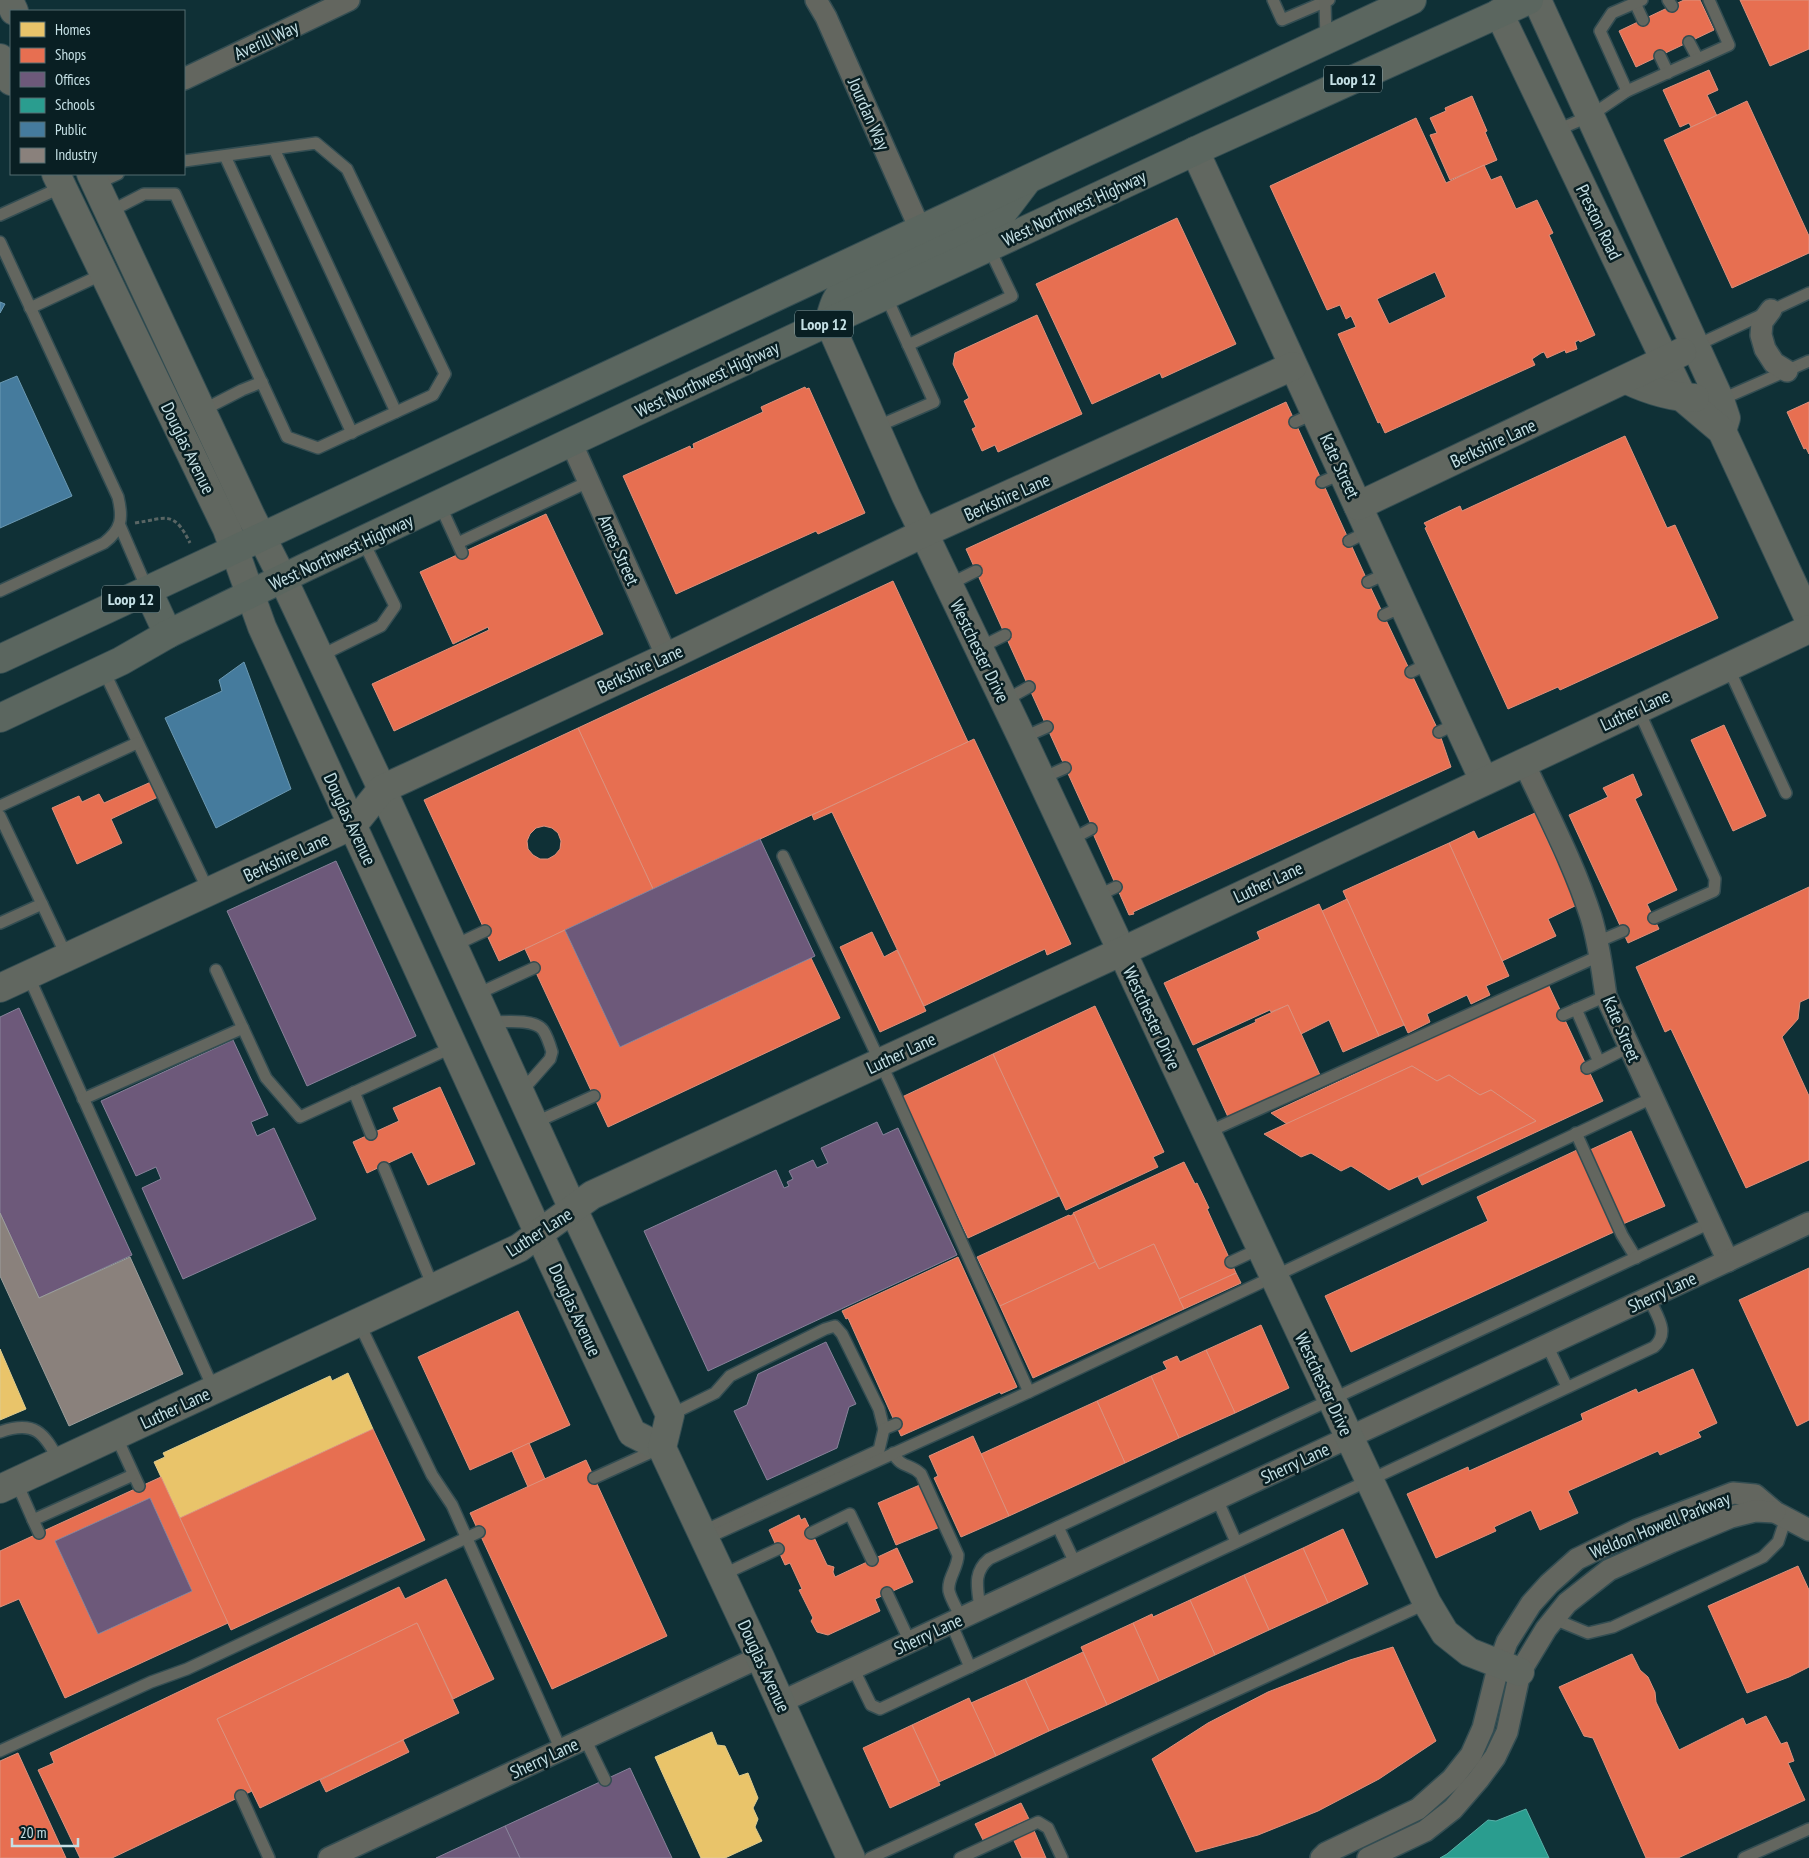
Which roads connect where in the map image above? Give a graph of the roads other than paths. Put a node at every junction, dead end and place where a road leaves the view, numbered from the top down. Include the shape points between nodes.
1 (349, 0) edge
2 (816, 0) edge
3 (1273, 0) edge
4 (1412, 0) edge
5 (1529, 0) edge
6 (1537, 0) edge
7 (1709, 0) edge
8 (1327, 1) edge
9 (1638, 2) edge
10 (1619, 5) edge
11 (1496, 7) edge
12 (1643, 20) dead end
13 (1326, 40) junction
14 (1689, 42) dead end
15 (1660, 56) dead end
16 (0, 58) edge
17 (1698, 59) junction
18 (1668, 73) junction
19 (10, 79) edge
20 (185, 79) edge
21 (1627, 92) junction
22 (1590, 116) junction
23 (1555, 131) junction
24 (274, 149) junction
25 (1195, 151) junction
26 (225, 156) junction
27 (185, 161) edge
28 (102, 177) edge
29 (1028, 178) junction
30 (59, 180) edge
31 (109, 212) junction
32 (0, 215) edge
33 (920, 229) junction
34 (0, 242) edge
35 (989, 248) junction
36 (103, 274) junction
37 (1809, 293) edge
38 (886, 296) junction
39 (30, 308) junction
40 (1771, 310) junction
41 (829, 322) junction
42 (908, 345) junction
43 (1695, 346) junction
44 (1664, 360) junction
45 (1809, 361) edge
46 (1293, 366) junction
47 (1787, 372) junction
48 (1627, 380) junction
49 (262, 382) junction
50 (1683, 398) junction
51 (1720, 400) junction
52 (201, 411) junction
53 (396, 412) junction
54 (876, 427) junction
55 (1722, 431) junction
56 (352, 433) junction
57 (570, 442) junction
58 (588, 482) junction
59 (440, 504) junction
60 (1358, 506) junction
61 (120, 526) junction
62 (924, 533) junction
63 (262, 537) junction
64 (363, 541) junction
65 (235, 550) junction
66 (976, 572) dead end
67 (283, 579) junction
68 (948, 585) junction
69 (0, 591) edge
70 (148, 591) junction
71 (251, 595) junction
72 (1809, 619) edge
73 (1809, 629) edge
74 (168, 634) junction
75 (1005, 635) dead end
76 (979, 648) junction
77 (320, 656) junction
78 (667, 657) junction
79 (0, 659) edge
80 (1728, 667) junction
81 (103, 669) junction
82 (1029, 687) dead end
83 (1004, 700) junction
84 (1638, 709) junction
85 (0, 718) edge
86 (1046, 727) dead end
87 (1022, 738) junction
88 (137, 743) junction
89 (1524, 763) junction
90 (1065, 768) dead end
91 (1040, 779) junction
92 (1484, 781) junction
93 (382, 789) junction
94 (1786, 793) dead end
95 (0, 806) edge
96 (0, 816) edge
97 (353, 824) junction
98 (783, 856) dead end
99 (209, 892) junction
100 (42, 904) junction
101 (1654, 918) dead end
102 (0, 923) edge
103 (485, 931) dead end
104 (1623, 932) dead end
105 (453, 946) junction
106 (1599, 948) junction
107 (1121, 951) junction
108 (67, 957) junction
109 (416, 962) junction
110 (534, 968) dead end
111 (216, 970) dead end
112 (28, 975) junction
113 (0, 988) edge
114 (475, 995) junction
115 (1606, 996) junction
116 (1576, 1009) junction
117 (438, 1012) junction
118 (1562, 1015) dead end
119 (488, 1022) junction
120 (243, 1028) junction
121 (453, 1046) junction
122 (1630, 1047) junction
123 (1599, 1062) junction
124 (881, 1063) junction
125 (1587, 1068) dead end
126 (354, 1092) junction
127 (520, 1093) junction
128 (594, 1096) dead end
129 (1652, 1098) junction
130 (83, 1099) junction
131 (534, 1123) junction
132 (1206, 1133) junction
133 (371, 1134) dead end
134 (1576, 1134) junction
135 (384, 1168) dead end
136 (573, 1210) junction
137 (1710, 1223) junction
138 (1809, 1223) edge
139 (539, 1234) junction
140 (1260, 1248) junction
141 (1636, 1258) junction
142 (1728, 1261) junction
143 (1231, 1262) dead end
144 (1273, 1276) junction
145 (434, 1289) junction
146 (1649, 1298) junction
147 (360, 1323) junction
148 (1547, 1345) junction
149 (1567, 1387) junction
150 (214, 1390) junction
151 (1029, 1392) junction
152 (1331, 1400) junction
153 (670, 1415) junction
154 (896, 1424) dead end
155 (884, 1429) junction
156 (0, 1432) edge
157 (116, 1436) junction
158 (1349, 1437) junction
159 (662, 1448) junction
160 (893, 1454) junction
161 (59, 1461) junction
162 (133, 1475) junction
163 (594, 1478) dead end
164 (1369, 1480) junction
165 (8, 1485) edge
166 (139, 1486) dead end
167 (1217, 1499) junction
168 (1781, 1515) junction
169 (33, 1520) junction
170 (1058, 1527) junction
171 (1809, 1530) edge
172 (39, 1532) dead end
173 (479, 1532) dead end
174 (811, 1532) dead end
175 (703, 1536) junction
176 (467, 1538) junction
177 (1236, 1542) junction
178 (778, 1549) dead end
179 (872, 1560) dead end
180 (1076, 1565) junction
181 (722, 1575) junction
182 (1549, 1584) junction
183 (887, 1593) dead end
184 (1427, 1603) junction
185 (1561, 1611) junction
186 (964, 1616) junction
187 (910, 1642) junction
188 (760, 1657) junction
189 (970, 1667) junction
190 (853, 1668) junction
191 (1510, 1668) junction
192 (781, 1702) junction
193 (586, 1738) junction
194 (0, 1750) edge
195 (561, 1750) junction
196 (605, 1780) dead end
197 (241, 1796) dead end
198 (1809, 1828) edge
199 (269, 1858) edge
200 (328, 1858) edge
201 (851, 1858) edge
202 (870, 1858) edge
203 (960, 1858) edge
204 (1062, 1858) edge
205 (1321, 1858) edge
206 (1368, 1858) edge
207 (1744, 1858) edge

1 - 20 street, Averill Way
2 - 33 street, Jourdan Way
3 - 8 lane via 1282,20
4 - 13 main road, Loop 12
5 - 11 main road, West Northwest Highway / Loop 12
6 - 22 street, Preston Road
7 - 17 lane via 1729,45
8 - 13 lane
9 - 10 lane
9 - 12 lane
10 - 21 lane via 1600,31
11 - 23 street, Preston Road
11 - 25 main road, West Northwest Highway / Loop 12
13 - 29 main road, Loop 12
14 - 17 lane
15 - 18 lane
16 - 19 street
17 - 18 lane
18 - 21 lane
21 - 22 lane
22 - 23 lane
22 - 43 street, Preston Road
23 - 44 street, Preston Road
24 - 26 lane
24 - 53 lane
24 - 53 lane via 316,143 347,169 445,374 433,395
25 - 35 main road, West Northwest Highway / Loop 12
25 - 46 street, Kate Street
26 - 27 lane
26 - 56 lane
28 - 31 street, Douglas Avenue
29 - 33 main road, Loop 12
29 - 41 main road via 1001,215 846,288 838,294
30 - 32 lane
30 - 36 street, Douglas Avenue
31 - 49 lane via 144,194 175,194
31 - 52 street, Douglas Avenue
33 - 63 main road, Loop 12
34 - 39 lane
35 - 38 main road, West Northwest Highway / Loop 12
35 - 42 lane via 1012,296
36 - 39 lane
36 - 65 street, Douglas Avenue via 223,519
37 - 40 lane
38 - 41 main road, West Northwest Highway / Loop 12
38 - 42 lane
39 - 61 lane via 118,497
40 - 43 lane
40 - 47 street via 1762,322 1765,349 1774,363
41 - 54 street, Westchester Drive
41 - 57 main road, West Northwest Highway / Loop 12
42 - 54 lane via 934,402
43 - 44 street, Berkshire Lane
43 - 51 street, Preston Road
44 - 48 street, Berkshire Lane
44 - 50 street, Preston Road
45 - 47 lane
46 - 60 street, Kate Street via 1305,418 1333,478
46 - 62 street, Berkshire Lane
47 - 51 lane
48 - 50 street
48 - 60 street, Berkshire Lane
49 - 52 lane
49 - 56 lane via 287,437 318,448
50 - 51 street
50 - 55 street, Preston Road
51 - 55 street, Preston Road via 1726,418
52 - 63 street, Douglas Avenue
53 - 56 lane
54 - 62 street, Westchester Drive
55 - 72 street, Preston Road
57 - 58 street, Ames Street
57 - 59 main road, West Northwest Highway / Loop 12
58 - 59 lane via 460,548
58 - 78 street, Ames Street
59 - 64 main road, West Northwest Highway / Loop 12
60 - 92 street, Kate Street via 1359,536 1378,578 1448,727
61 - 69 lane via 104,543
61 - 70 lane
62 - 68 street, Westchester Drive
62 - 78 street, Berkshire Lane
63 - 65 main road, Loop 12
63 - 67 street, Douglas Avenue
64 - 67 main road, West Northwest Highway / Loop 12
64 - 77 lane via 395,606 381,626
65 - 70 main road, Loop 12
65 - 71 street, Douglas Avenue
66 - 68 lane
67 - 71 main road, West Northwest Highway / Loop 12
67 - 77 street, Douglas Avenue
68 - 76 street, Westchester Drive
70 - 74 main road
70 - 79 main road, Loop 12
71 - 74 main road, West Northwest Highway / Loop 12
71 - 97 street, Douglas Avenue via 262,627
73 - 80 street, Luther Lane
74 - 81 main road, West Northwest Highway / Loop 12
75 - 76 lane
76 - 83 street, Westchester Drive
77 - 93 street, Douglas Avenue
78 - 93 street, Berkshire Lane
80 - 84 street, Luther Lane
80 - 94 lane
81 - 85 main road, West Northwest Highway / Loop 12
81 - 88 lane
82 - 83 lane
83 - 87 street, Westchester Drive
84 - 89 street, Luther Lane
84 - 101 lane via 1715,878 1714,891
86 - 87 lane
87 - 91 street, Westchester Drive
88 - 95 lane
88 - 99 lane
89 - 92 street, Luther Lane
89 - 106 street, Kate Street via 1580,886
90 - 91 lane
91 - 107 street, Westchester Drive via 1080,835 1106,892
92 - 107 street, Luther Lane
93 - 97 street, Berkshire Lane
93 - 105 street, Douglas Avenue
96 - 100 lane
97 - 99 street, Berkshire Lane
97 - 109 street, Douglas Avenue
98 - 124 lane
99 - 108 street, Berkshire Lane
100 - 102 lane
100 - 108 lane
103 - 105 lane
104 - 106 lane
105 - 109 street
105 - 114 street, Douglas Avenue
106 - 115 street, Kate Street
106 - 132 lane
107 - 124 street, Luther Lane
107 - 132 street, Westchester Drive
108 - 112 street, Berkshire Lane
109 - 117 street, Douglas Avenue
110 - 114 lane
111 - 120 lane
112 - 113 street, Berkshire Lane
112 - 130 lane
114 - 117 street
114 - 119 street, Douglas Avenue
115 - 116 lane
115 - 122 street, Kate Street
116 - 118 lane
116 - 123 lane
117 - 121 street, Douglas Avenue
119 - 127 street, Douglas Avenue
119 - 127 lane via 537,1024 543,1030 552,1052 550,1059
120 - 126 lane via 266,1078 300,1117
120 - 130 lane
121 - 126 lane
121 - 139 street, Douglas Avenue
122 - 123 lane
122 - 129 street, Kate Street
123 - 125 lane
124 - 136 street, Luther Lane via 592,1195
124 - 151 lane
126 - 133 lane
127 - 131 street, Douglas Avenue
128 - 131 lane
129 - 134 lane
129 - 137 street, Kate Street
130 - 150 lane
131 - 136 street, Douglas Avenue
132 - 140 street, Westchester Drive
134 - 141 lane via 1622,1235
134 - 144 lane
135 - 145 lane
136 - 139 street, Luther Lane
136 - 153 street, Douglas Avenue
137 - 141 lane
137 - 142 street, Kate Street
138 - 142 street, Sherry Lane
139 - 145 street, Luther Lane via 520,1248
139 - 159 street, Douglas Avenue via 632,1433
140 - 143 lane
140 - 144 street, Westchester Drive
141 - 152 lane
142 - 146 street, Sherry Lane
144 - 151 lane
144 - 152 street, Westchester Drive
145 - 147 street, Luther Lane
146 - 148 street, Sherry Lane
146 - 149 lane via 1663,1330 1660,1342
147 - 150 street, Luther Lane
147 - 176 lane via 432,1475 452,1505
148 - 149 lane
148 - 158 street, Sherry Lane
149 - 164 lane
150 - 157 street, Luther Lane
151 - 160 lane
152 - 158 street, Westchester Drive
152 - 170 lane
153 - 155 lane via 715,1393 730,1376 835,1326 848,1331
153 - 159 street
154 - 155 lane
155 - 175 lane via 879,1450
156 - 161 lane via 24,1426 39,1432
157 - 161 street, Luther Lane
157 - 162 lane
158 - 164 street, Westchester Drive
158 - 167 street, Sherry Lane
159 - 163 lane
159 - 175 street, Douglas Avenue
160 - 175 lane
160 - 186 lane via 902,1465 915,1468 921,1474 958,1555 949,1592
161 - 165 street, Luther Lane
162 - 166 lane
162 - 169 lane
164 - 177 lane
164 - 184 street, Westchester Drive
165 - 169 lane
167 - 177 lane
167 - 180 street, Sherry Lane
168 - 171 street, Weldon Howell Parkway
168 - 182 street, Weldon Howell Parkway via 1755,1495 1733,1493 1637,1530 1585,1555
168 - 185 street, Weldon Howell Parkway via 1755,1511 1731,1517 1662,1546 1609,1570
168 - 185 lane via 1778,1542 1763,1557 1614,1627 1588,1633
169 - 172 lane
170 - 180 lane
170 - 186 lane via 980,1566
173 - 176 lane
174 - 179 lane via 850,1514
175 - 181 street, Douglas Avenue
176 - 194 lane via 187,1669
176 - 195 lane
177 - 189 lane
178 - 181 lane
180 - 186 street, Sherry Lane
181 - 188 street, Douglas Avenue
182 - 185 street
182 - 191 street, Weldon Howell Parkway via 1531,1604 1507,1642
183 - 187 lane
184 - 191 street, Westchester Drive via 1445,1633 1469,1652
184 - 202 lane
185 - 191 street, Weldon Howell Parkway
186 - 187 street, Sherry Lane
186 - 189 lane
187 - 190 street, Sherry Lane
188 - 192 street, Douglas Avenue
188 - 193 street, Sherry Lane
189 - 190 lane via 880,1709 871,1705
190 - 192 street, Sherry Lane
191 - 205 street, Weldon Howell Parkway via 1471,1755 1452,1779 1418,1810
191 - 206 street, Weldon Howell Parkway via 1507,1732 1495,1757 1478,1780 1452,1809 1425,1831
192 - 201 street, Douglas Avenue
193 - 195 street, Sherry Lane
193 - 196 lane
195 - 200 street, Sherry Lane
197 - 199 lane
198 - 207 lane
203 - 204 lane via 1038,1822 1048,1828

